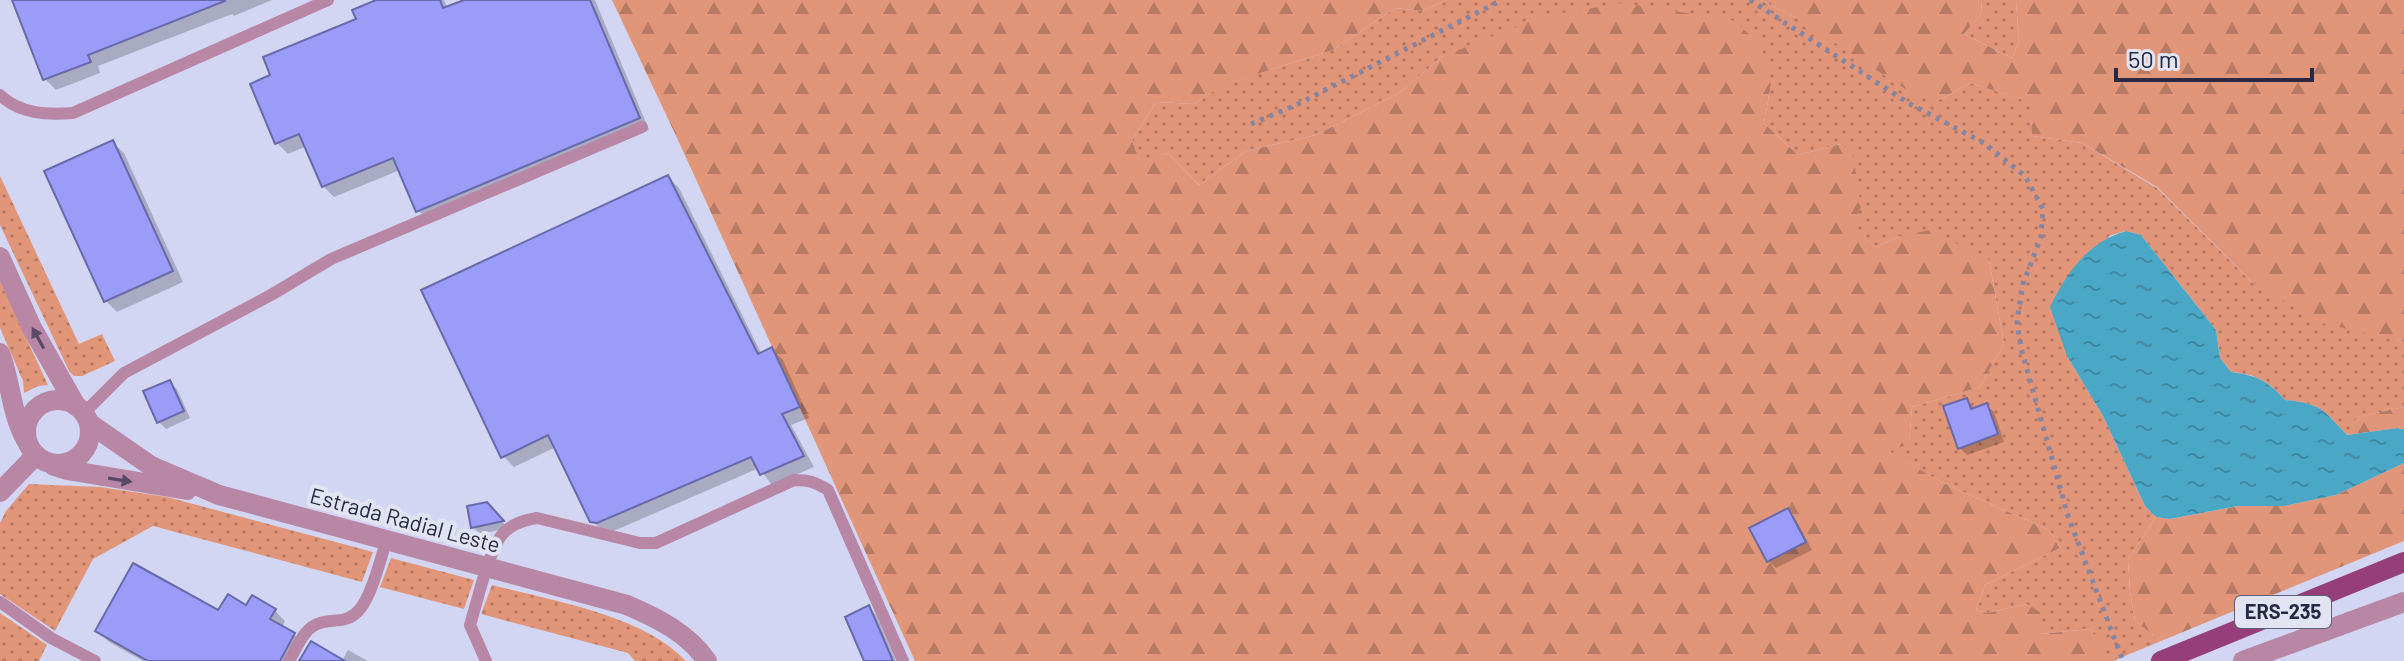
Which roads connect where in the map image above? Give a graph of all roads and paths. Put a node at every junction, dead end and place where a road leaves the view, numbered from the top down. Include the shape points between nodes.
1 (328, 0) edge
2 (1502, 0) edge
3 (1750, 0) edge
4 (0, 95) edge
5 (1251, 124) dead end
6 (642, 127) dead end
7 (0, 257) edge
8 (0, 353) edge
9 (83, 414) junction
10 (37, 454) junction
11 (0, 492) edge
12 (219, 495) junction
13 (387, 539) junction
14 (2404, 562) edge
15 (488, 567) junction
16 (0, 602) edge
17 (2404, 602) edge
18 (95, 661) edge
19 (289, 661) edge
20 (486, 661) edge
21 (707, 661) edge
22 (903, 661) edge
23 (2123, 661) edge
24 (2161, 661) edge
25 (2243, 661) edge

1 - 4 lane via 73,113 47,115
2 - 5 path
3 - 23 path via 1910,104 1984,143 2025,176 2043,209 2041,237 2023,284 2019,334 2068,516
6 - 9 lane via 331,259 124,373
9 -> 7 street, Estrada Radial Leste via 32,328
8 - 10 street via 16,419
9 - 10 street via 90,433 75,459 55,463
9 - 10 street via 67,401 37,408 27,426
9 - 12 street, Estrada Radial Leste via 151,466
10 - 11 street
10 -> 12 street via 67,470
12 - 13 street, Estrada Radial Leste
13 - 15 street, Estrada Radial Leste
13 - 19 lane via 357,614 306,631
14 - 24 main road, ERS-235
15 - 20 lane via 470,625
15 - 21 street, Estrada Radial Leste via 658,618
15 - 22 lane via 499,536 526,519 656,543 794,480 806,480 828,490
16 - 18 lane
17 - 25 street

